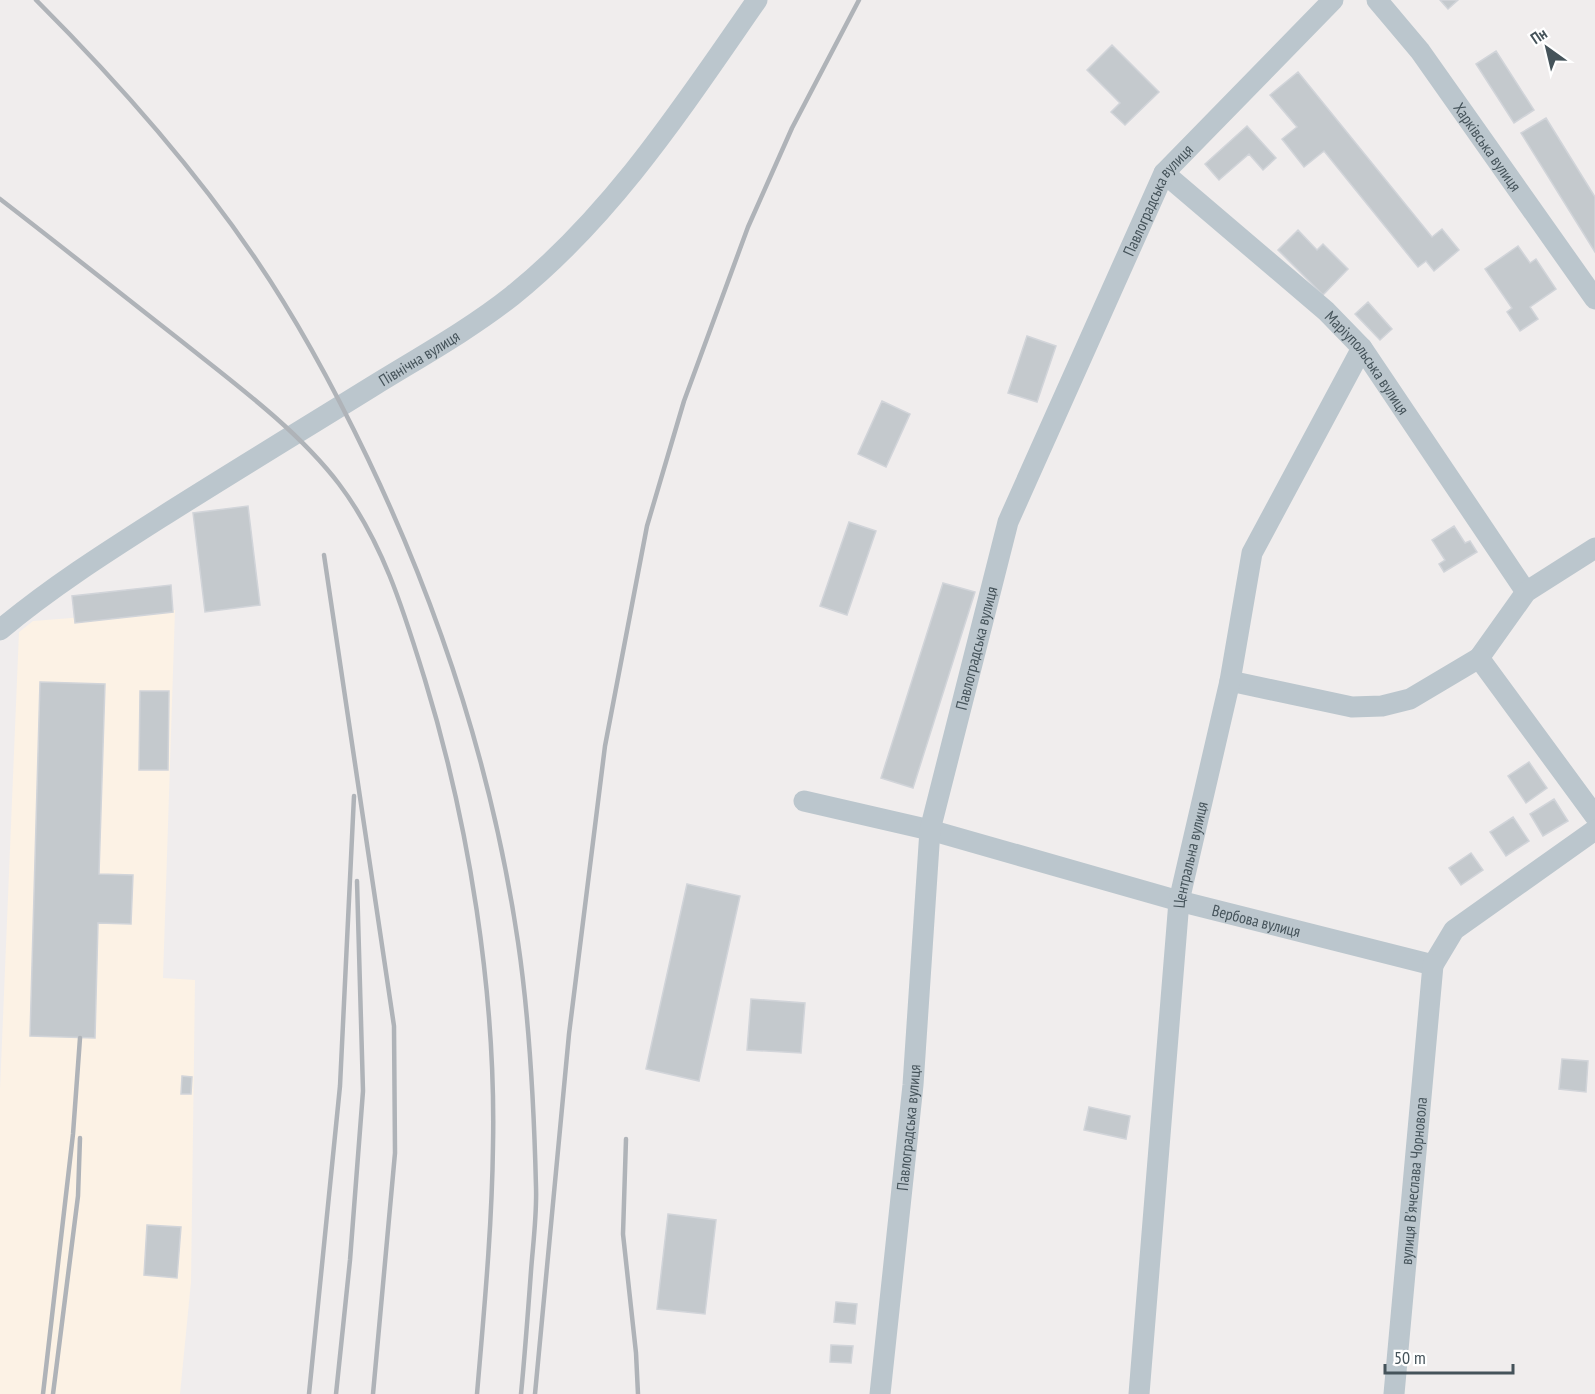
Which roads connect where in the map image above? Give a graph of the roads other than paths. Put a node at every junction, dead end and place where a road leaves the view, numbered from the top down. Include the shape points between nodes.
1 (757, 0) edge
2 (1333, 0) edge
3 (1377, 0) edge
4 (1164, 173) junction
5 (1595, 299) edge
6 (1362, 348) junction
7 (1595, 548) edge
8 (1526, 592) junction
9 (0, 630) edge
10 (1479, 658) junction
11 (1230, 681) junction
12 (804, 801) dead end
13 (1595, 816) edge
14 (930, 830) junction
15 (1595, 830) edge
16 (1179, 901) junction
17 (1433, 966) junction
18 (880, 1394) edge
19 (1139, 1394) edge
20 (1394, 1394) edge

1 - 9 street, Північна вулиця via 647,156 574,240 511,296 459,333 72,574
2 - 4 street, Павлоградська вулиця
3 - 5 street, Харківська вулиця via 1420,51
4 - 6 street, Маріупольська вулиця via 1326,311
4 - 14 street, Павлоградська вулиця via 1008,522
6 - 8 street, Маріупольська вулиця
6 - 11 street, Центральна вулиця via 1252,553
7 - 8 street
8 - 10 street
10 - 11 street via 1410,699 1382,706 1352,707
10 - 13 street
11 - 16 street, Центральна вулиця
12 - 14 street, Вербова вулиця
14 - 16 street, Вербова вулиця
14 - 18 street, Павлоградська вулиця via 914,1085
15 - 17 street via 1454,930
16 - 17 street, Вербова вулиця
16 - 19 street, Центральна вулиця
17 - 20 street, вулиця В'ячеслава Чорновола

